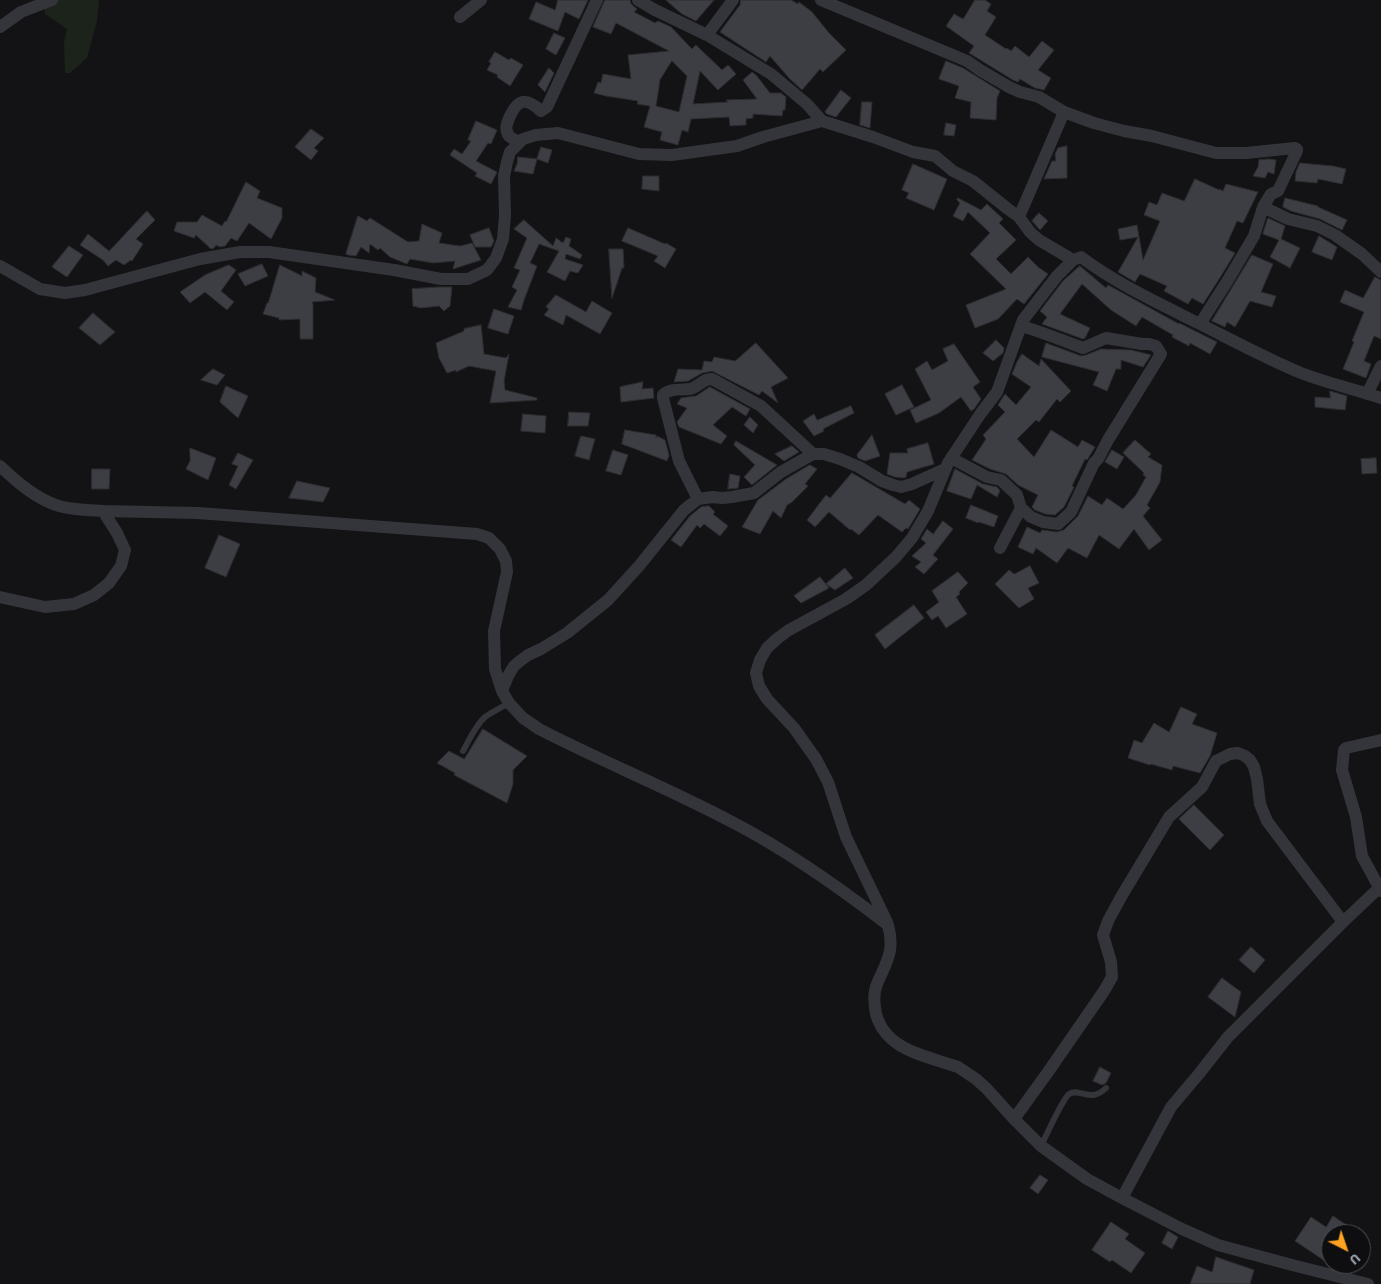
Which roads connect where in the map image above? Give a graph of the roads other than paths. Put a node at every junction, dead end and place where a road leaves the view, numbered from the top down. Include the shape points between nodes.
1 (52, 0) edge
2 (481, 0) edge
3 (597, 0) edge
4 (638, 0) edge
5 (733, 0) edge
6 (821, 0) edge
7 (460, 17) dead end
8 (0, 27) edge
9 (707, 35) junction
10 (1064, 112) junction
11 (822, 120) junction
12 (520, 142) junction
13 (1263, 207) junction
14 (1019, 217) junction
15 (1073, 260) junction
16 (0, 266) edge
17 (1381, 272) edge
18 (1200, 324) junction
19 (1021, 326) junction
20 (1381, 366) edge
21 (1367, 394) junction
22 (1381, 398) edge
23 (813, 454) junction
24 (948, 463) junction
25 (0, 466) edge
26 (698, 499) junction
27 (1021, 508) junction
28 (103, 511) junction
29 (1000, 548) dead end
30 (0, 597) edge
31 (502, 690) junction
32 (509, 703) junction
33 (1381, 740) edge
34 (464, 751) dead end
35 (1380, 889) edge
36 (1343, 922) junction
37 (888, 926) junction
38 (1106, 1088) dead end
39 (1014, 1119) junction
40 (1041, 1146) junction
41 (1122, 1198) junction
42 (1368, 1284) edge

1 - 8 street via 21,12
2 - 7 street
3 - 12 street via 547,107 541,110 535,105 520,102 513,109 506,129 510,137
4 - 9 street
5 - 9 street
6 - 10 street via 967,61 1009,87 1039,97
9 - 11 street via 771,74
10 - 13 street via 1124,131 1216,153 1295,148 1298,151 1278,191 1271,194
10 - 14 street
11 - 12 street via 737,146 672,155 639,154 558,133 536,135
11 - 14 street via 913,152 935,156
12 - 16 street via 510,152 504,176 503,239 496,258 487,270 468,279 441,279 269,252 240,252 65,293 40,289
13 - 17 street via 1335,235
13 - 18 street via 1254,236
14 - 15 street via 1039,240
15 - 18 street via 1082,257 1096,268
15 - 19 street via 1057,276
18 - 21 street via 1266,358
19 - 24 street via 997,392
19 - 27 street via 1083,348 1106,338 1156,346 1161,354 1094,463 1072,512 1058,524 1031,517
20 - 21 street
21 - 22 street
23 - 24 street via 840,459 901,487
23 - 26 street via 781,472 754,493
23 - 26 street via 762,406 712,379 692,389 667,391 663,398 679,461
24 - 27 street via 1001,480 1017,495
24 - 37 street via 928,511 896,557 866,585 778,638 767,648 756,673 767,699 794,728 828,782 846,837
25 - 28 street via 43,499 59,506
26 - 31 street via 684,510 608,600 567,633 514,666
27 - 29 street
28 - 30 street via 124,550 121,566 109,583 74,604 45,607
28 - 31 street via 198,513 477,534 489,538 500,549 507,572 494,630 495,669
31 - 32 street
32 - 34 lane via 486,716
32 - 37 street via 539,728 734,823 782,851
33 - 35 street via 1346,748 1342,770 1356,817 1362,856
35 - 36 street
36 - 39 street via 1267,821 1260,804 1258,779 1250,760 1238,753 1216,762 1202,787 1169,816 1112,913 1103,936 1112,977
36 - 41 street via 1228,1037 1171,1107
37 - 39 street via 892,946 876,986 874,1005 886,1034 910,1052 966,1071
38 - 40 lane via 1094,1096 1069,1094
39 - 40 street
40 - 41 street via 1087,1179
41 - 42 street via 1218,1245

